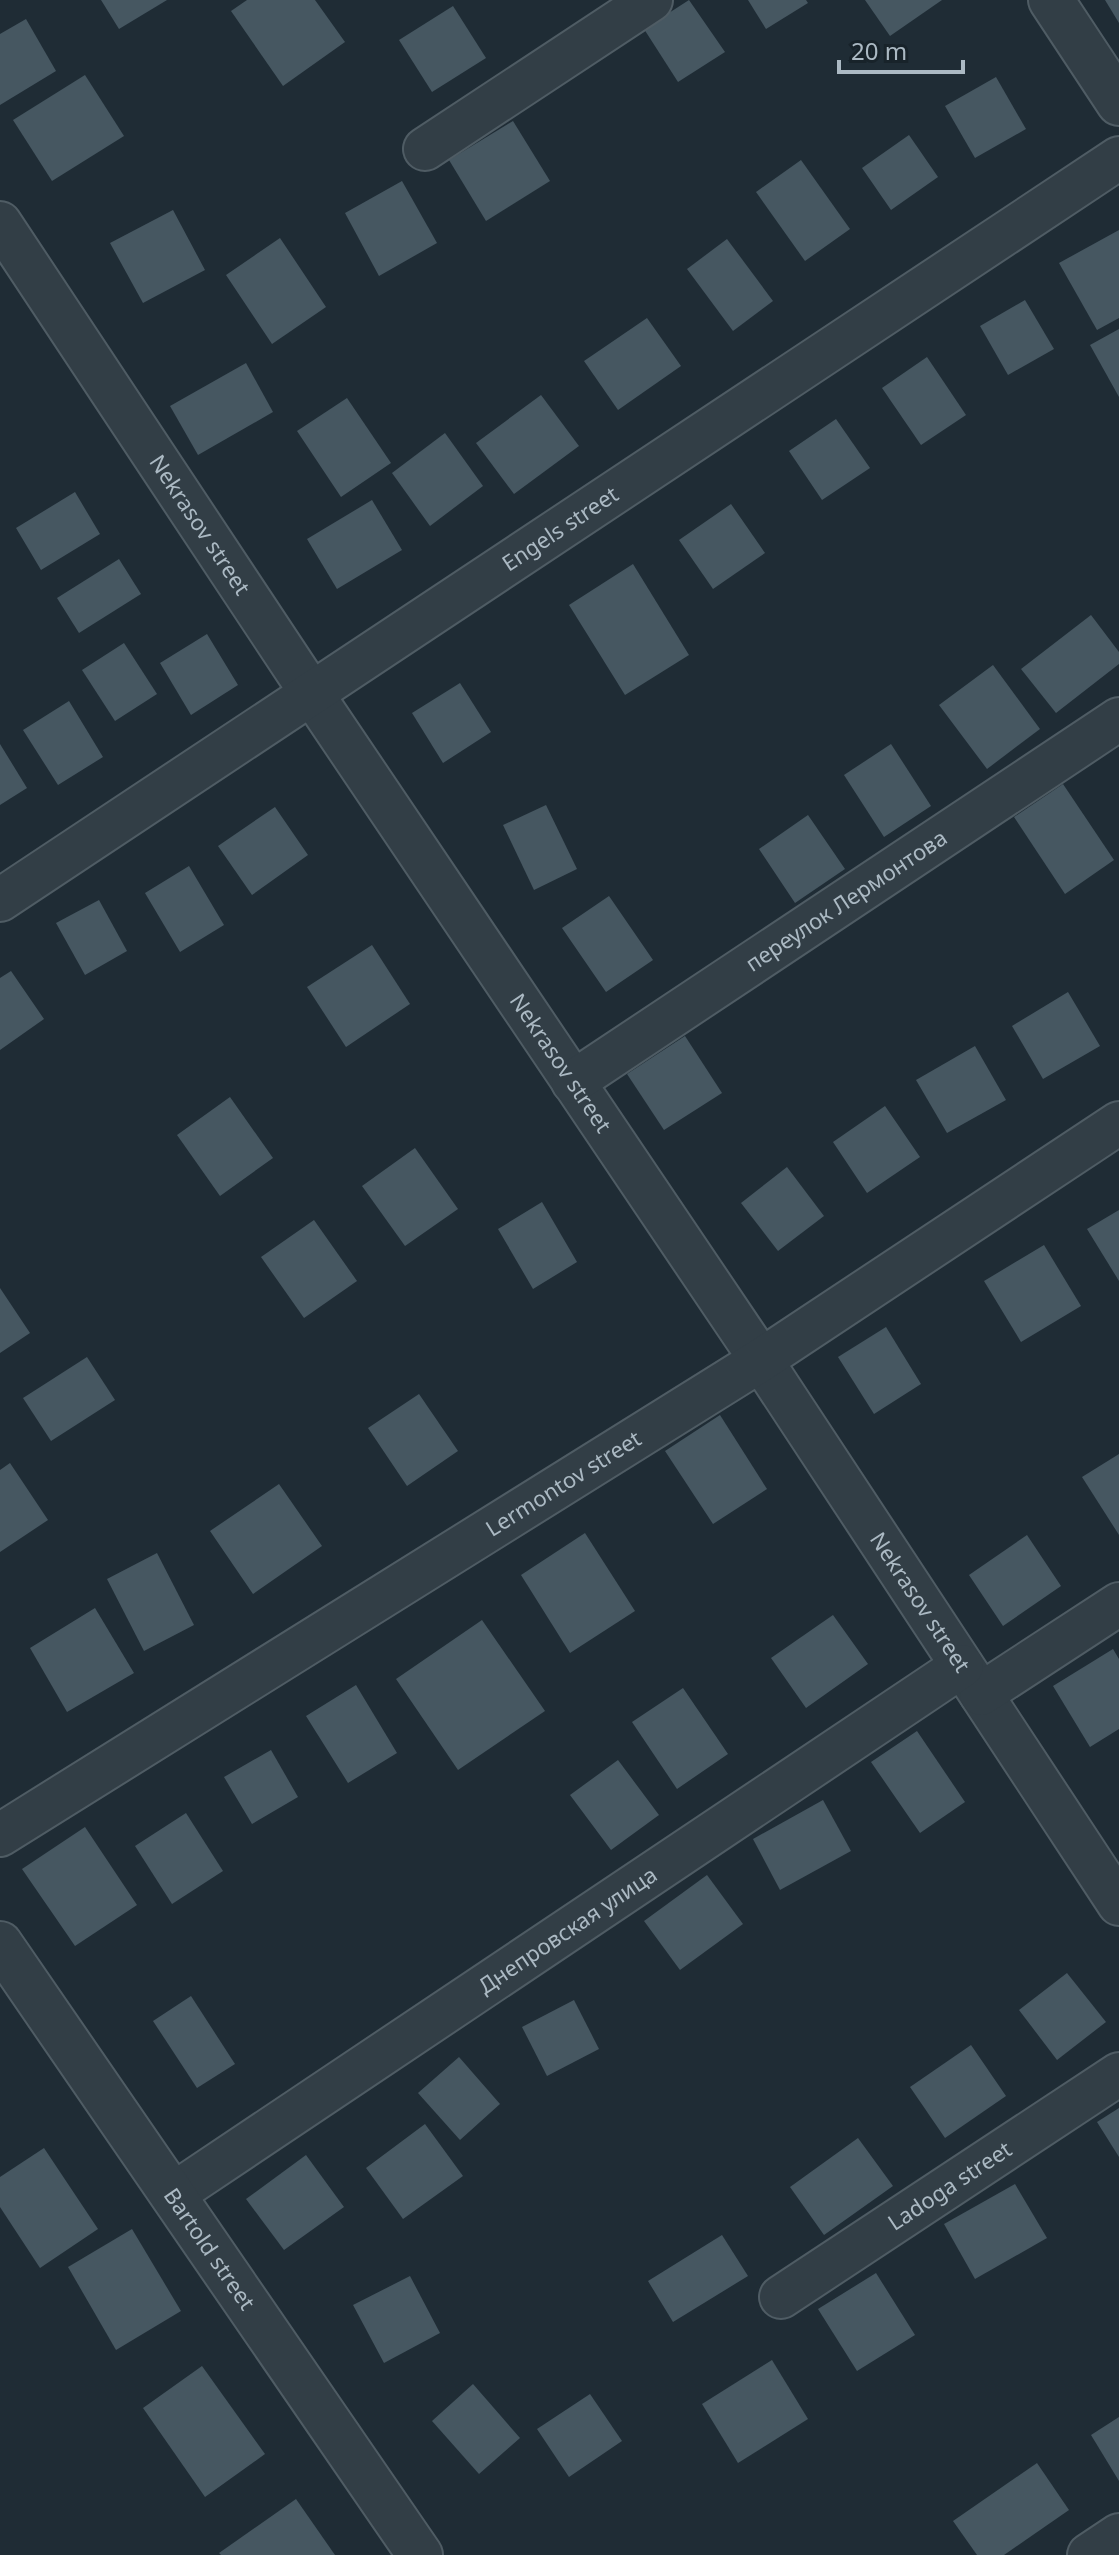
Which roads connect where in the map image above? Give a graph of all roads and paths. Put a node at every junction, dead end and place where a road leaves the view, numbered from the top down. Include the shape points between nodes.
1 (651, 0) edge
2 (1051, 0) edge
3 (1119, 103) edge
4 (425, 149) dead end
5 (1119, 158) edge
6 (0, 223) edge
7 (312, 694) junction
8 (1119, 719) edge
9 (0, 900) edge
10 (573, 1082) junction
11 (1119, 1123) edge
12 (761, 1360) junction
13 (1119, 1604) edge
14 (972, 1680) junction
15 (0, 1835) edge
16 (1119, 1904) edge
17 (0, 1944) edge
18 (1119, 2074) edge
19 (172, 2195) junction
20 (781, 2297) dead end
21 (1119, 2535) edge
22 (420, 2555) edge
23 (1089, 2555) edge

1 - 4 street
2 - 3 street
5 - 7 street, Engels street
6 - 7 street, Nekrasov street
7 - 9 street, Engels street
7 - 10 street, Nekrasov street
8 - 10 street, переулок Лермонтова
10 - 12 street, Nekrasov street
11 - 12 street, Lermontov street
12 - 14 street, Nekrasov street
12 - 15 street, Lermontov street
13 - 14 street, Днепровская улица
14 - 16 street, Nekrasov street
14 - 19 street, Днепровская улица
17 - 19 street, Bartold street
18 - 20 street, Ladoga street
19 - 22 street, Bartold street
21 - 23 street

